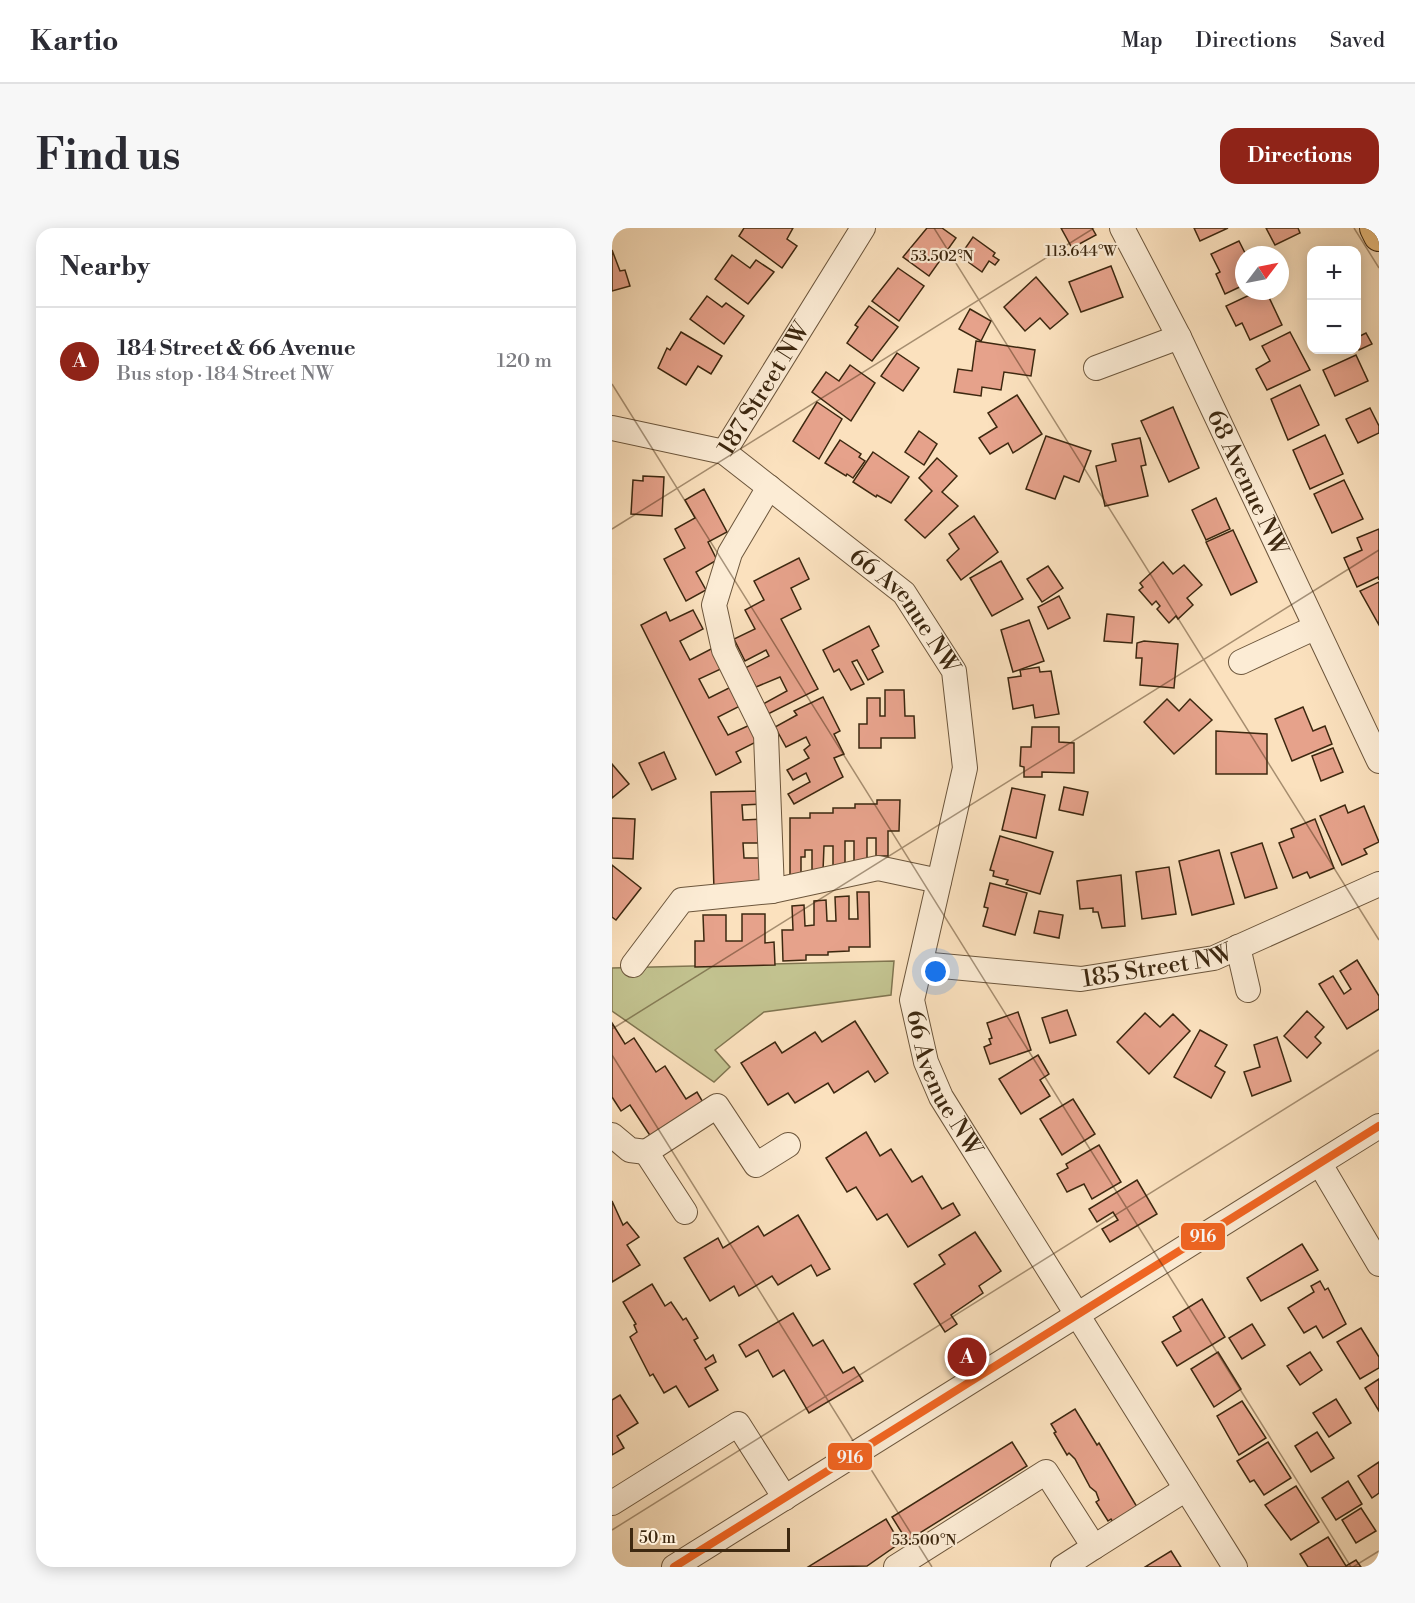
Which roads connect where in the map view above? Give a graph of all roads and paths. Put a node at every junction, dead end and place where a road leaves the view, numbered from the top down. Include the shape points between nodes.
1 (863, 228) edge
2 (1122, 228) edge
3 (1375, 228) edge
4 (1379, 236) edge
5 (1179, 337) junction
6 (1096, 368) dead end
7 (612, 428) edge
8 (724, 452) junction
9 (769, 487) junction
10 (1314, 628) junction
11 (1241, 662) dead end
12 (1379, 761) edge
13 (939, 881) junction
14 (1379, 884) edge
15 (772, 891) junction
16 (1238, 947) junction
17 (921, 964) junction
18 (633, 965) dead end
19 (1248, 990) dead end
20 (1379, 1126) edge
21 (612, 1135) edge
22 (788, 1145) dead end
23 (646, 1152) junction
24 (1320, 1164) junction
25 (685, 1212) dead end
26 (1379, 1264) edge
27 (1076, 1314) junction
28 (1186, 1489) junction
29 (785, 1498) junction
30 (612, 1503) edge
31 (1094, 1547) junction
32 (674, 1567) edge
33 (896, 1567) edge
34 (1063, 1567) edge
35 (1235, 1567) edge

1 - 8 street, 187 Street NW
2 - 5 street, 68 Avenue NW
3 - 4 main road
5 - 6 street
5 - 10 street, 68 Avenue NW
7 - 8 street, 187 Street NW
8 - 9 street, 66 Avenue NW
9 - 13 street, 66 Avenue NW via 904,592 954,671 965,768
9 - 15 street via 730,553 714,605 724,650 766,735
10 - 11 street
10 - 12 street, 68 Avenue NW
13 - 15 street via 878,868
13 - 17 street, 66 Avenue NW
14 - 16 street, 185 Street NW
15 - 18 street via 682,900
16 - 17 street, 185 Street NW via 1214,958 1081,979
16 - 19 street
17 - 27 street, 66 Avenue NW via 912,1000 930,1076
20 - 24 street
21 - 23 street via 630,1150
22 - 23 street via 756,1165 717,1106
23 - 25 street
24 - 26 street
24 - 27 street
27 - 28 street, 66 Avenue NW
27 - 29 street
28 - 31 street
28 - 35 street, 66 Avenue NW
29 - 30 street via 738,1424
29 - 32 street
31 - 33 street via 1047,1472
31 - 34 street

